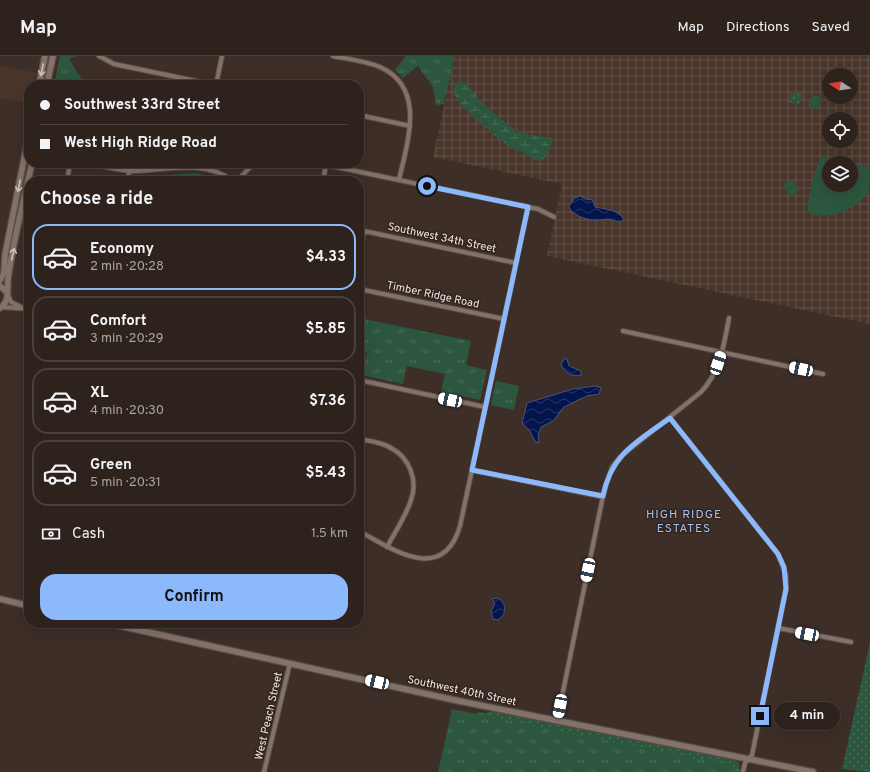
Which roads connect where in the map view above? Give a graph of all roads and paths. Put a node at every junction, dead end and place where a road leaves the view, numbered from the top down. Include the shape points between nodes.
1 (45, 56) edge
2 (53, 56) edge
3 (99, 56) edge
4 (222, 56) edge
5 (333, 56) edge
6 (40, 80) edge
7 (48, 80) edge
8 (192, 80) edge
9 (217, 80) edge
10 (364, 116) edge
11 (410, 126) junction
12 (24, 159) edge
13 (114, 168) edge
14 (202, 168) edge
15 (202, 168) edge
16 (249, 168) edge
17 (341, 168) edge
18 (129, 171) junction
19 (128, 176) edge
20 (224, 176) edge
21 (242, 176) edge
22 (399, 180) junction
23 (24, 201) edge
24 (528, 207) junction
25 (554, 217) dead end
26 (364, 231) edge
27 (516, 263) junction
28 (0, 280) edge
29 (0, 286) edge
30 (364, 290) edge
31 (7, 294) junction
32 (1, 307) edge
33 (24, 308) joint
34 (729, 318) dead end
35 (504, 319) junction
36 (623, 331) dead end
37 (722, 352) junction
38 (823, 374) dead end
39 (364, 381) edge
40 (485, 407) junction
41 (670, 418) junction
42 (364, 440) edge
43 (472, 470) junction
44 (603, 496) junction
45 (364, 534) edge
46 (387, 547) junction
47 (0, 599) edge
48 (24, 605) edge
49 (130, 628) edge
50 (778, 628) junction
51 (851, 642) dead end
52 (290, 663) junction
53 (557, 721) junction
54 (748, 759) junction
55 (264, 772) edge
56 (743, 772) edge
57 (813, 772) edge

1 -> 6 main road
2 - 7 main road
3 - 8 street via 114,64
4 - 9 street
5 - 11 street via 373,64 392,74 402,85 408,98
10 - 11 street
11 - 22 street
12 -> 28 main road via 5,255 4,273
13 - 18 street
14 - 18 street
15 - 20 street via 217,171
16 - 21 street
17 - 22 street
18 - 19 street
22 - 24 street
31 -> 23 main road
24 - 25 street
24 - 27 street
26 - 27 street, Southwest 34th Street
27 - 35 street
29 - 31 main road
30 - 35 street, Timber Ridge Road
31 - 32 main road via 6,301
31 - 33 street via 11,302
32 - 33 street
34 - 37 street
35 - 40 street
36 - 37 street
37 - 38 street
37 - 41 street via 713,376 705,388
39 - 40 street
40 - 43 street
41 - 44 street via 627,450 615,463
41 - 50 street via 781,560 786,582
42 - 46 street via 392,448 407,462 414,481 413,495
43 - 44 street
43 - 46 street via 458,532 445,551 419,559 405,556
44 - 53 street
45 - 46 street
47 - 48 main road
49 - 52 main road, Southwest 40th Street
50 - 51 street
50 - 54 street via 752,755
52 - 53 main road, Southwest 40th Street
52 - 55 street, West Peach Street
53 - 54 main road, Southwest 40th Street
54 - 56 street
54 - 57 main road, Southwest 40th Street

